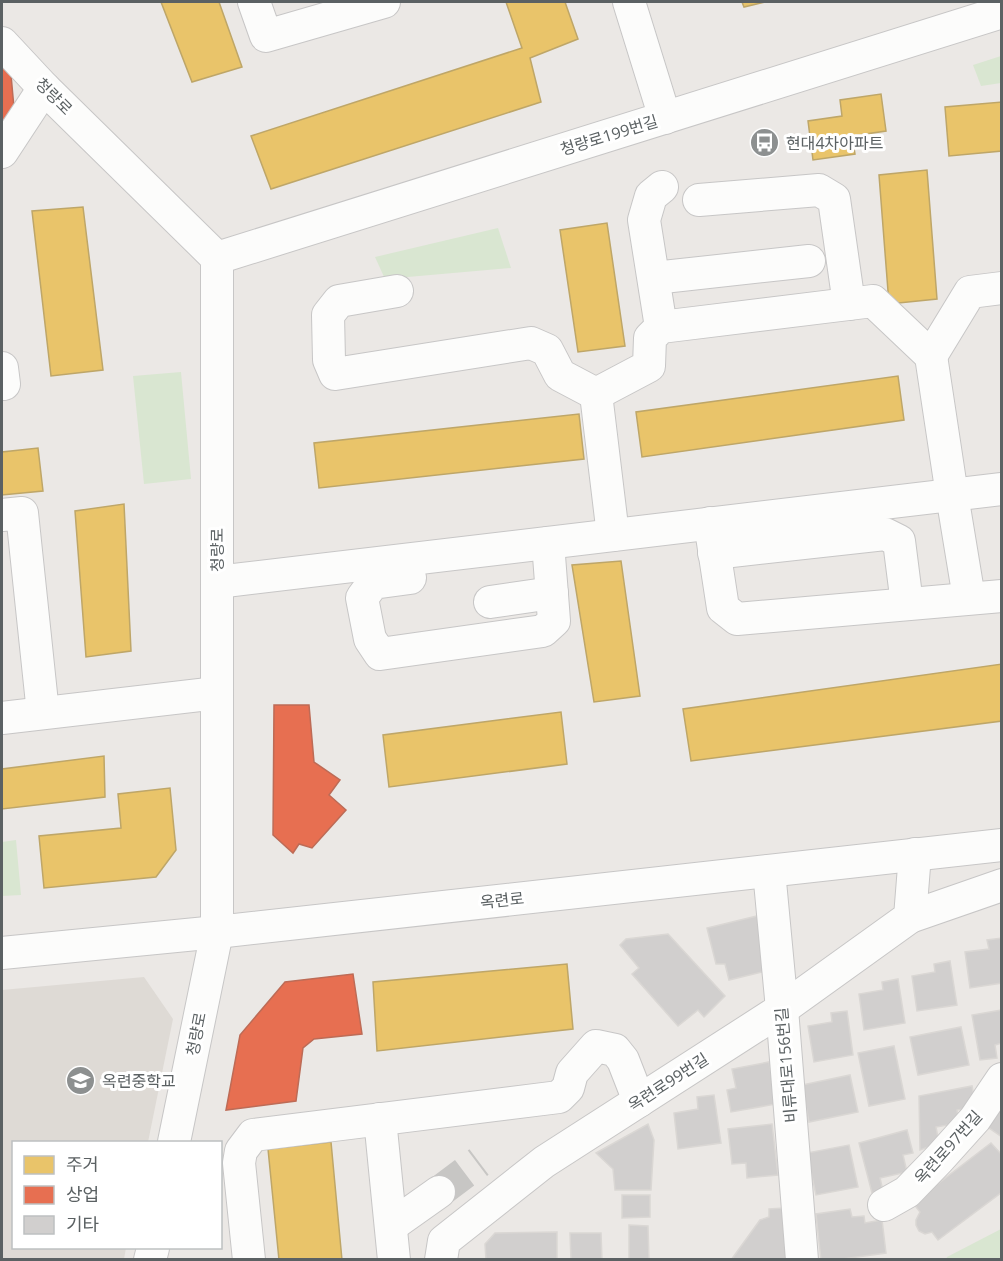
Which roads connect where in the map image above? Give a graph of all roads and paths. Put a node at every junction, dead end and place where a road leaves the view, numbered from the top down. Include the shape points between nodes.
1 (254, 2) edge
2 (384, 2) edge
3 (629, 2) edge
4 (1002, 12) edge
5 (2, 43) edge
6 (44, 87) junction
7 (665, 118) junction
8 (2, 152) edge
9 (662, 187) dead end
10 (699, 200) dead end
11 (217, 258) junction
12 (809, 261) dead end
13 (654, 278) junction
14 (1002, 288) edge
15 (397, 291) dead end
16 (849, 304) junction
17 (661, 327) junction
18 (931, 356) junction
19 (2, 368) edge
20 (2, 384) edge
21 (596, 394) junction
22 (1002, 489) edge
23 (952, 495) junction
24 (2, 515) edge
25 (613, 535) junction
26 (712, 538) junction
27 (548, 552) junction
28 (217, 582) junction
29 (552, 593) junction
30 (1002, 596) edge
31 (969, 598) junction
32 (490, 602) dead end
33 (907, 604) junction
34 (217, 693) junction
35 (43, 713) junction
36 (2, 718) edge
37 (1002, 845) edge
38 (915, 854) junction
39 (769, 871) junction
40 (1002, 885) edge
41 (910, 917) junction
42 (217, 932) junction
43 (2, 953) edge
44 (782, 1009) junction
45 (1002, 1079) edge
46 (639, 1101) junction
47 (380, 1119) junction
48 (174, 1141) edge
49 (439, 1192) tunnel mouth
50 (884, 1205) dead end
51 (391, 1226) junction
52 (249, 1260) edge
53 (394, 1260) edge
54 (441, 1260) edge
55 (802, 1260) edge

1 - 2 street via 266,36
3 - 7 street
4 - 7 street, 청량로199번길
5 - 6 street, 청량로
6 - 8 street
6 - 11 street, 청량로
7 - 11 street, 청량로199번길
9 - 13 street via 651,196 644,220
10 - 16 street via 819,190 834,199
11 - 28 street, 청량로
12 - 13 street
13 - 17 street
14 - 18 street via 970,292
15 - 21 street via 339,301 328,315 329,360 335,374 531,343 547,350 560,375
16 - 17 street
16 - 18 street via 873,301
17 - 21 street via 651,338 649,366
18 - 23 street
19 - 20 street
21 - 25 street
22 - 23 street
23 - 26 street
23 - 31 street
24 - 35 street via 22,513
25 - 26 street
25 - 27 street
26 - 33 street via 885,534 899,541
26 - 33 street via 723,608 738,619
27 - 28 street
27 - 29 street
27 - 29 street via 373,583 362,598 370,639 380,654 543,630 554,621
28 - 34 street, 청량로
29 - 32 street
30 - 31 street
31 - 33 street
34 - 35 street
34 - 42 street, 청량로
35 - 36 street
37 - 38 street, 옥련로
38 - 39 street, 옥련로
38 - 41 street
39 - 42 street, 옥련로
39 - 44 street, 비류대로156번길
40 - 41 street, 옥련로99번길
41 - 44 street, 옥련로99번길
42 - 43 street, 옥련로
42 - 48 street, 청량로
44 - 46 street, 옥련로99번길
44 - 55 street, 비류대로156번길
45 - 50 street, 옥련로97번길 via 975,1119 939,1159 907,1192
46 - 47 street via 623,1060 615,1050 596,1046 572,1073 568,1088 559,1097
46 - 54 street, 옥련로99번길 via 544,1162 444,1241
47 - 51 street
47 - 52 street via 253,1135 241,1151 239,1163
49 - 51 street
51 - 53 street

